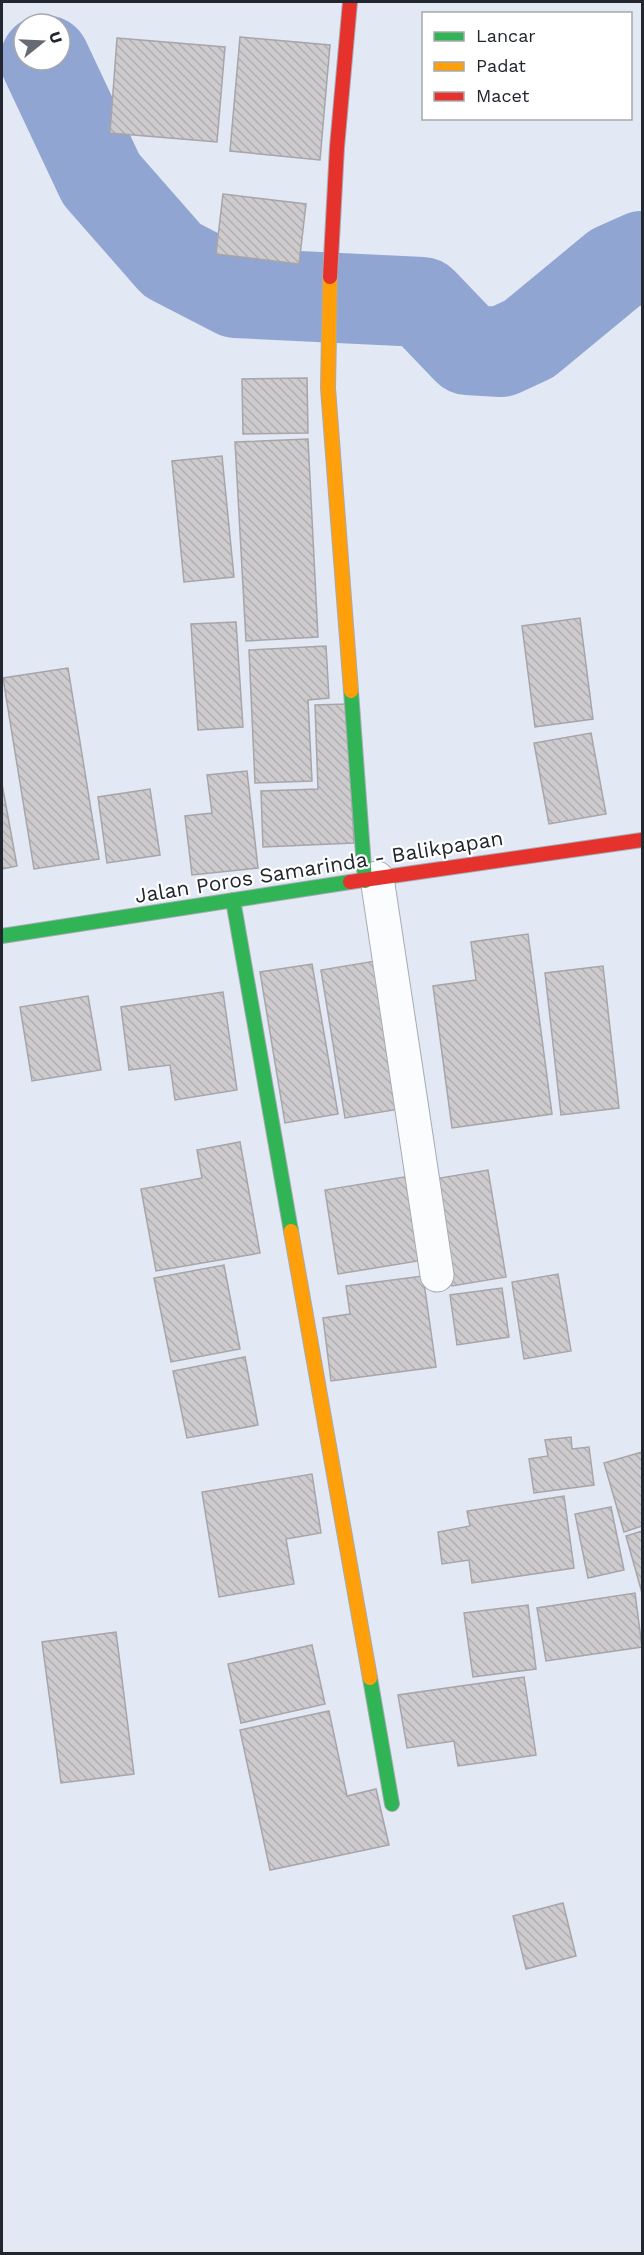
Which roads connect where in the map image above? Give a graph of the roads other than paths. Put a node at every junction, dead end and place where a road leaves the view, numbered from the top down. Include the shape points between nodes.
1 (350, 2) edge
2 (642, 840) edge
3 (371, 880) junction
4 (233, 900) junction
5 (2, 936) edge
6 (437, 1275) dead end
7 (392, 1803) dead end

1 - 3 main road via 337,147 328,305 328,388
2 - 3 main road, Jalan Poros Samarinda - Balikpapan
3 - 4 main road, Jalan Poros Samarinda - Balikpapan
3 - 6 street
4 - 5 main road, Jalan Poros Samarinda - Balikpapan
4 - 7 main road

